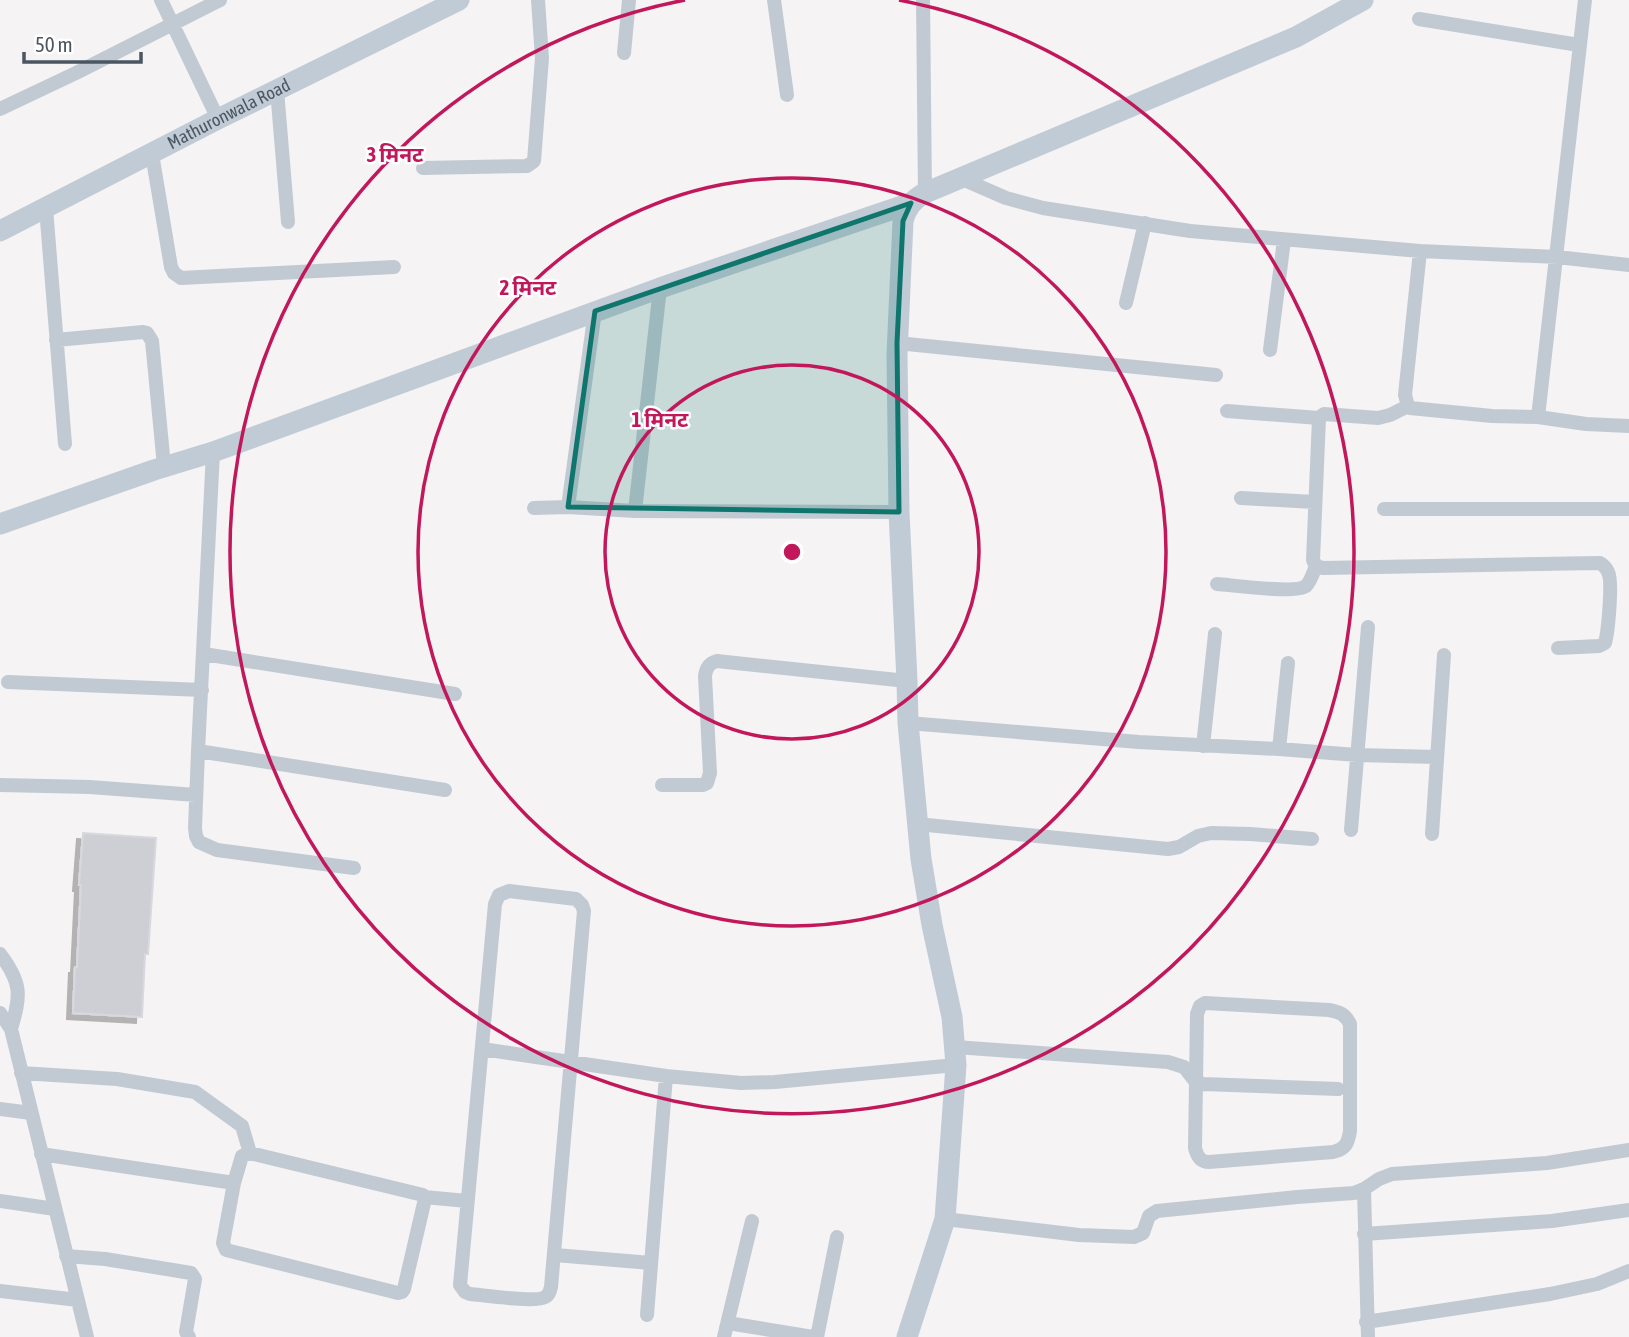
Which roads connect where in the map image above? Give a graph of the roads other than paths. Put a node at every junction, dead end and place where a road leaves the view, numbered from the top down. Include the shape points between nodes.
1 (161, 0) edge
2 (219, 0) edge
3 (459, 0) edge
4 (538, 0) edge
5 (629, 0) edge
6 (774, 0) edge
7 (923, 0) edge
8 (1363, 0) edge
9 (1585, 0) edge
10 (1419, 19) dead end
11 (172, 25) junction
12 (1579, 45) junction
13 (624, 53) dead end
14 (277, 90) junction
15 (787, 95) dead end
16 (0, 109) edge
17 (218, 119) junction
18 (152, 154) junction
19 (424, 168) dead end
20 (960, 178) junction
21 (918, 198) junction
22 (46, 208) junction
23 (288, 222) dead end
24 (1145, 223) junction
25 (0, 231) edge
26 (1284, 240) junction
27 (1420, 251) junction
28 (1557, 257) junction
29 (1629, 265) edge
30 (394, 267) dead end
31 (660, 288) junction
32 (1126, 303) dead end
33 (595, 311) junction
34 (56, 340) junction
35 (897, 343) junction
36 (1270, 350) dead end
37 (1216, 374) dead end
38 (1408, 406) junction
39 (1227, 411) dead end
40 (1538, 417) junction
41 (1319, 418) junction
42 (1629, 426) edge
43 (65, 444) dead end
44 (213, 452) junction
45 (164, 467) junction
46 (1241, 498) dead end
47 (1314, 502) junction
48 (568, 507) junction
49 (534, 508) dead end
50 (1384, 509) dead end
51 (1629, 509) edge
52 (635, 511) junction
53 (899, 512) junction
54 (0, 524) edge
55 (1316, 566) junction
56 (1217, 584) dead end
57 (1368, 627) dead end
58 (1215, 634) dead end
59 (1558, 648) dead end
60 (204, 654) junction
61 (1444, 655) dead end
62 (1289, 663) dead end
63 (908, 681) junction
64 (8, 682) dead end
65 (202, 690) junction
66 (455, 694) dead end
67 (908, 723) junction
68 (1203, 746) junction
69 (1279, 749) junction
70 (198, 751) junction
71 (1357, 755) junction
72 (1437, 757) junction
73 (0, 785) edge
74 (662, 785) dead end
75 (445, 790) dead end
76 (196, 795) junction
77 (917, 824) junction
78 (1352, 830) dead end
79 (1432, 834) dead end
80 (1312, 839) dead end
81 (354, 868) dead end
82 (0, 954) edge
83 (4, 1021) edge
84 (482, 1049) junction
85 (956, 1056) junction
86 (571, 1062) junction
87 (21, 1073) junction
88 (666, 1076) junction
89 (1195, 1081) junction
90 (1338, 1089) dead end
91 (0, 1109) edge
92 (31, 1113) junction
93 (1629, 1150) edge
94 (250, 1153) junction
95 (41, 1154) junction
96 (234, 1183) junction
97 (1364, 1189) junction
98 (424, 1197) junction
99 (0, 1201) edge
100 (467, 1201) junction
101 (55, 1209) junction
102 (1629, 1210) edge
103 (945, 1219) junction
104 (752, 1221) dead end
105 (1364, 1234) junction
106 (837, 1237) dead end
107 (555, 1255) junction
108 (66, 1256) junction
109 (651, 1263) junction
110 (1629, 1271) edge
111 (0, 1291) edge
112 (78, 1300) junction
113 (647, 1315) dead end
114 (726, 1330) edge
115 (1367, 1330) edge
116 (87, 1337) edge
117 (189, 1337) edge
118 (815, 1337) edge
119 (906, 1337) edge

1 - 11 street
2 - 11 street
3 - 14 main road, Mathuronwala Road
4 - 19 street via 542,58 534,161 527,166
5 - 13 street
6 - 15 street
7 - 21 street
8 - 20 main road via 1296,37
9 - 12 street
10 - 12 street
11 - 16 street
11 - 17 street
12 - 28 street
14 - 17 main road, Mathuronwala Road
14 - 23 street
17 - 18 main road, Mathuronwala Road
18 - 22 main road, Mathuronwala Road
18 - 30 street via 171,267 181,278
20 - 21 main road
20 - 24 street via 1031,205
21 - 31 main road
21 - 35 main road via 902,221
22 - 25 main road, Mathuronwala Road
22 - 34 street
24 - 26 street
24 - 32 street
26 - 27 street
26 - 36 street
27 - 28 street
27 - 38 street via 1406,380
28 - 29 street
28 - 40 street
31 - 33 main road
31 - 52 street
33 - 44 main road
33 - 48 street
34 - 43 street
34 - 45 street via 143,332 150,337
35 - 37 street
35 - 53 main road
38 - 40 street
38 - 41 street via 1385,417 1324,414
39 - 41 street
40 - 42 street
41 - 47 street
44 - 45 main road
44 - 60 street
45 - 54 main road
46 - 47 street
47 - 55 street
48 - 49 street
48 - 52 street
50 - 51 street
52 - 53 street
53 - 63 main road
55 - 56 street via 1300,589
55 - 59 street via 1600,563 1610,578 1605,643
57 - 71 street
58 - 68 street
60 - 65 street
60 - 66 street
61 - 72 street
62 - 69 street
63 - 67 main road
63 - 74 street via 712,663 705,676 708,780 703,785
64 - 65 street
65 - 70 street
67 - 68 street
67 - 77 main road
68 - 69 street
69 - 71 street
70 - 75 street
70 - 76 street
71 - 72 street
71 - 78 street
72 - 79 street
73 - 76 street
76 - 81 street via 196,836 207,847
77 - 80 street via 1168,849 1211,833
77 - 85 main road
82 - 83 street via 18,984 16,1010
83 - 87 street
84 - 86 street
84 - 86 street via 497,897 509,891 576,899 584,911
84 - 100 street
85 - 88 street via 775,1082
85 - 89 street via 1168,1062 1184,1067
85 - 103 main road
86 - 88 street
86 - 107 street
87 - 92 street
87 - 94 street via 117,1079 195,1092 242,1126
88 - 109 street
89 - 89 street via 1195,1148 1203,1162 1338,1151 1345,1148 1350,1131 1350,1024 1336,1011 1205,1003 1197,1014
89 - 90 street
91 - 92 street
92 - 95 street
93 - 97 street via 1547,1163 1392,1174
94 - 96 street via 242,1156
94 - 98 street
95 - 96 street
95 - 101 street
96 - 98 street via 223,1243 226,1250 398,1293 404,1289
97 - 103 street via 1157,1211 1149,1216 1143,1233 1134,1237
97 - 105 street
98 - 100 street
99 - 101 street
100 - 107 street via 460,1279 465,1292 542,1298 549,1294
101 - 108 street
102 - 105 street via 1552,1221
103 - 119 main road
104 - 114 street
105 - 115 street
106 - 118 street
107 - 109 street
108 - 112 street
108 - 117 street via 191,1273 195,1279
109 - 113 street
110 - 115 street via 1597,1284
111 - 112 street
112 - 116 street
114 - 118 street

